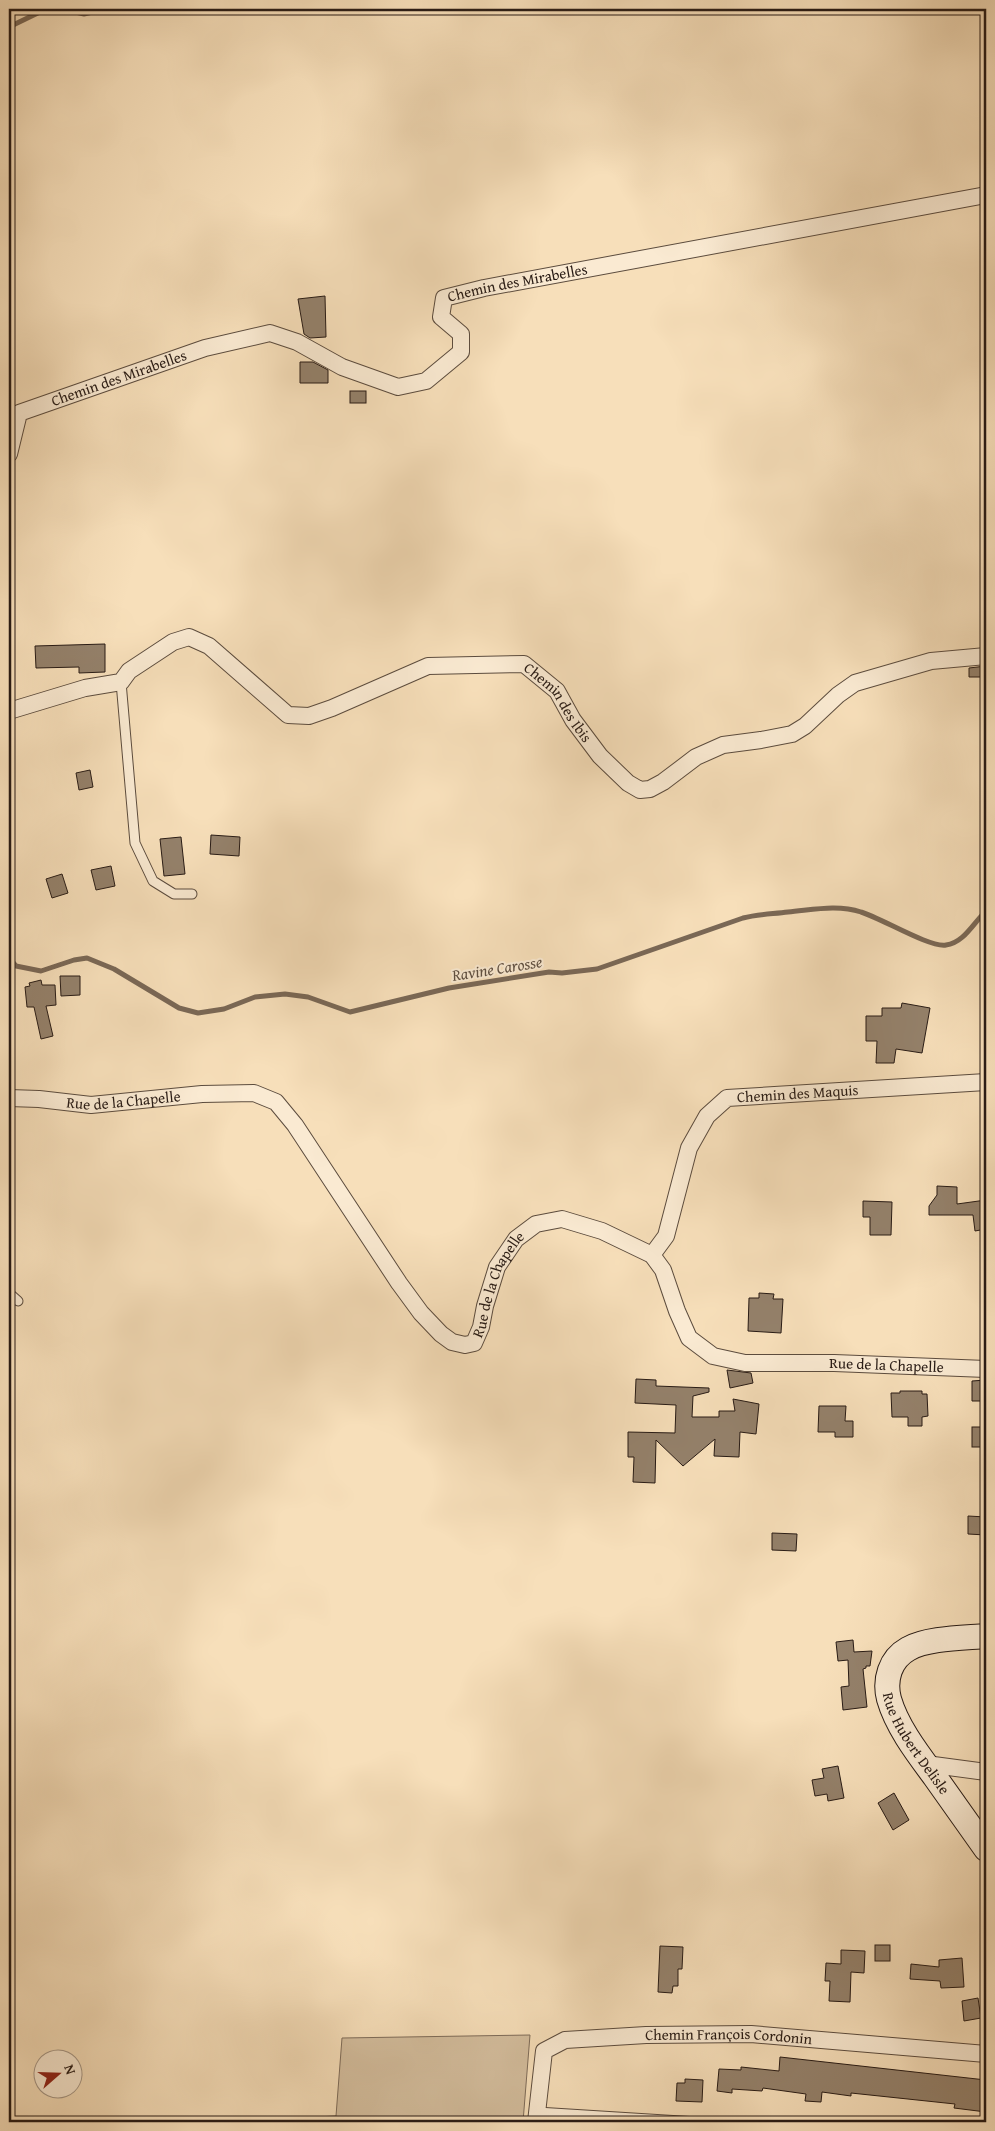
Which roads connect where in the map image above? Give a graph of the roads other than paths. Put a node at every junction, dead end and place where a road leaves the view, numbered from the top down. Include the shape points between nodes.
1 (986, 195) edge
2 (9, 454) edge
3 (986, 656) edge
4 (121, 682) junction
5 (9, 711) edge
6 (192, 894) dead end
7 (986, 1082) edge
8 (9, 1098) edge
9 (652, 1255) junction
10 (9, 1293) edge
11 (18, 1301) dead end
12 (986, 1369) edge
13 (986, 1636) edge
14 (926, 1764) junction
15 (986, 1772) edge
16 (986, 1848) edge
17 (986, 2054) edge
18 (536, 2117) edge
19 (697, 2122) edge

1 - 2 street, Chemin des Mirabelles via 444,298 441,317 461,334 461,352 426,381 417,383 390,384 342,367 297,342 270,333 205,348 19,413
3 - 4 street, Chemin des Ibis via 931,661 854,683 792,734 723,745 696,757 663,782 640,790 600,756 573,720 557,691 524,664 428,666 309,716 288,715 209,646 189,637 173,642 129,671
4 - 5 street via 76,690
4 - 6 lane via 135,842 153,881 174,894
7 - 9 street, Chemin des Maquis via 727,1098 707,1116 689,1148 666,1236
8 - 9 street, Rue de la Chapelle via 91,1105 202,1094 254,1094 276,1102 295,1125 398,1283 421,1313 452,1342 474,1343 498,1267 516,1239 536,1224 562,1219 602,1231
9 - 12 street, Rue de la Chapelle via 663,1270 689,1338 712,1356 745,1363
10 - 11 lane
13 - 14 main road, Rue Hubert Delisle via 923,1644 907,1649 893,1662 888,1674 889,1698 901,1726
14 - 15 street
14 - 16 main road, Rue Hubert Delisle
17 - 18 street, Chemin François Cordonin via 751,2034 565,2040 544,2051
18 - 19 lane

